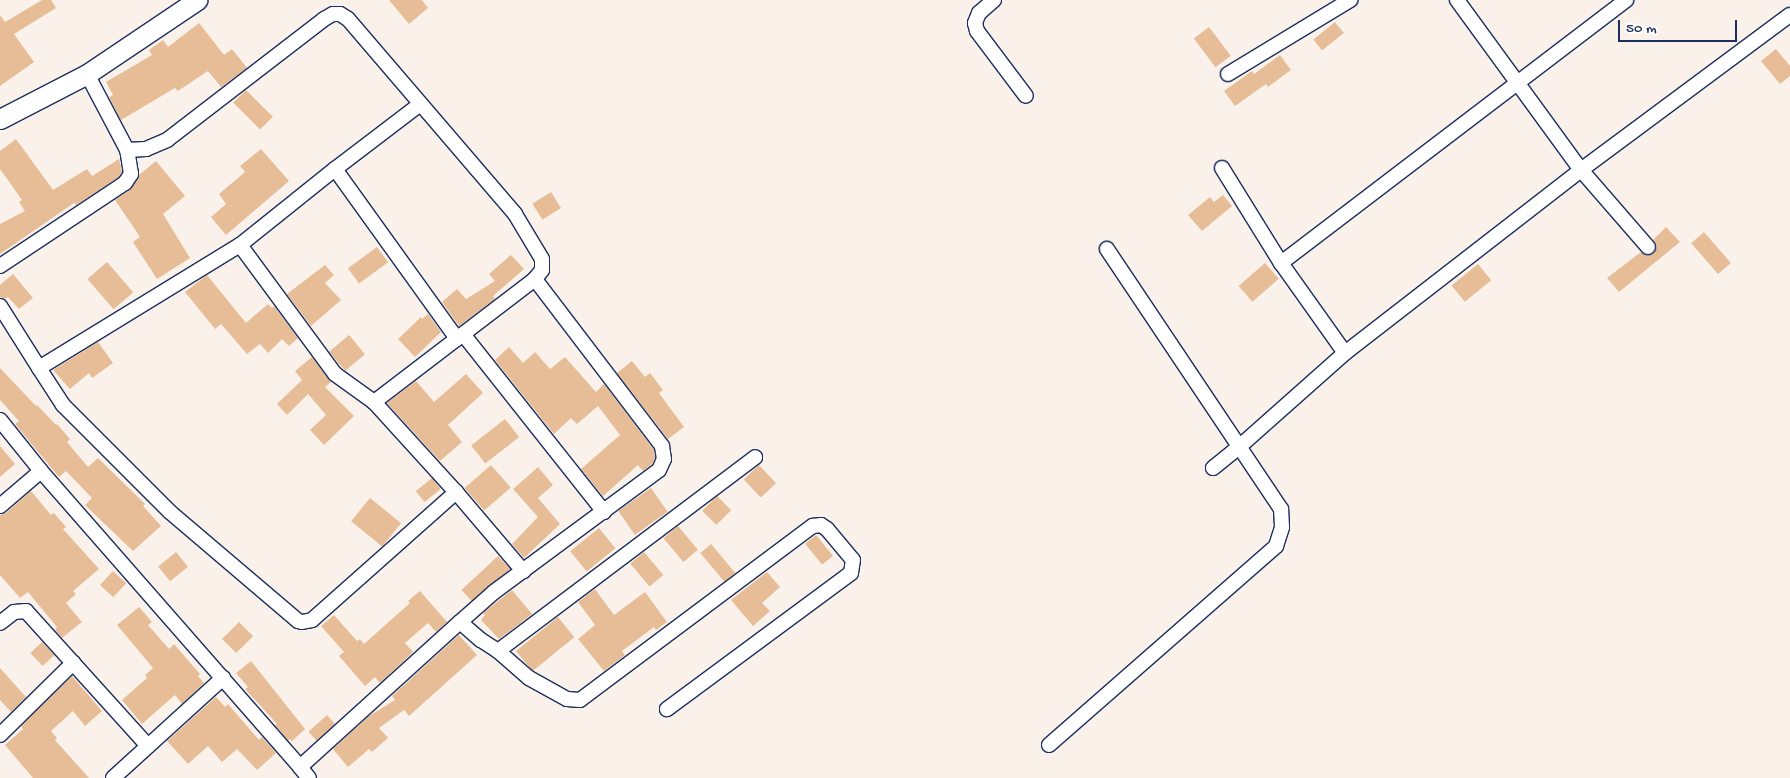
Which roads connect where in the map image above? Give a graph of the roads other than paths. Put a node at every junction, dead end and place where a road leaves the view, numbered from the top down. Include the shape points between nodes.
1 (197, 0) edge
2 (994, 0) edge
3 (1350, 0) edge
4 (1457, 0) edge
5 (1626, 0) edge
6 (1790, 16) edge
7 (87, 74) junction
8 (1228, 74) dead end
9 (1518, 83) junction
10 (1026, 96) dead end
11 (419, 104) junction
12 (0, 119) edge
13 (127, 150) junction
14 (1222, 168) dead end
15 (335, 169) junction
16 (1581, 170) junction
17 (240, 245) junction
18 (1648, 247) dead end
19 (1107, 249) dead end
20 (1281, 263) junction
21 (0, 266) edge
22 (535, 279) junction
23 (0, 306) edge
24 (460, 336) junction
25 (1345, 353) junction
26 (39, 368) junction
27 (374, 402) junction
28 (0, 420) edge
29 (1240, 447) junction
30 (755, 457) dead end
31 (1212, 468) dead end
32 (41, 471) junction
33 (456, 492) junction
34 (0, 506) edge
35 (604, 512) junction
36 (523, 572) junction
37 (0, 622) edge
38 (460, 622) junction
39 (498, 651) junction
40 (72, 663) junction
41 (223, 678) junction
42 (668, 709) dead end
43 (0, 735) edge
44 (1049, 744) dead end
45 (148, 746) junction
46 (300, 766) junction
47 (113, 778) edge
48 (309, 778) edge

1 - 7 main road
2 - 10 street via 979,13 975,23 977,31
3 - 8 street
4 - 9 street
5 - 9 street
6 - 16 street
7 - 12 main road
7 - 13 street
9 - 16 street
9 - 20 street
11 - 13 street via 348,19 333,14 167,140 146,149
11 - 15 street
11 - 22 street via 515,214 542,259 542,270
13 - 21 street via 131,174 125,183
14 - 20 street
15 - 17 street
15 - 24 street
16 - 18 street
16 - 25 street
17 - 26 street
17 - 27 street via 335,374
19 - 29 street
20 - 25 street
22 - 24 street
22 - 35 street via 662,446 664,459 659,470
23 - 26 street
24 - 27 street
24 - 35 street
25 - 29 street
26 - 33 street via 63,405 170,512 302,622 312,620
27 - 33 street
28 - 32 street
29 - 31 street
29 - 44 street via 1281,509 1282,527 1276,546
30 - 39 street
32 - 34 street
32 - 41 street
33 - 36 street
35 - 36 street
36 - 38 street
37 - 40 street via 14,612 26,611
38 - 39 street
38 - 46 street
39 - 42 street via 529,678 567,699 580,700 813,526 821,525 827,529 853,560 851,573
40 - 43 street
40 - 45 street
41 - 45 street
41 - 46 street
45 - 47 street
46 - 48 street

